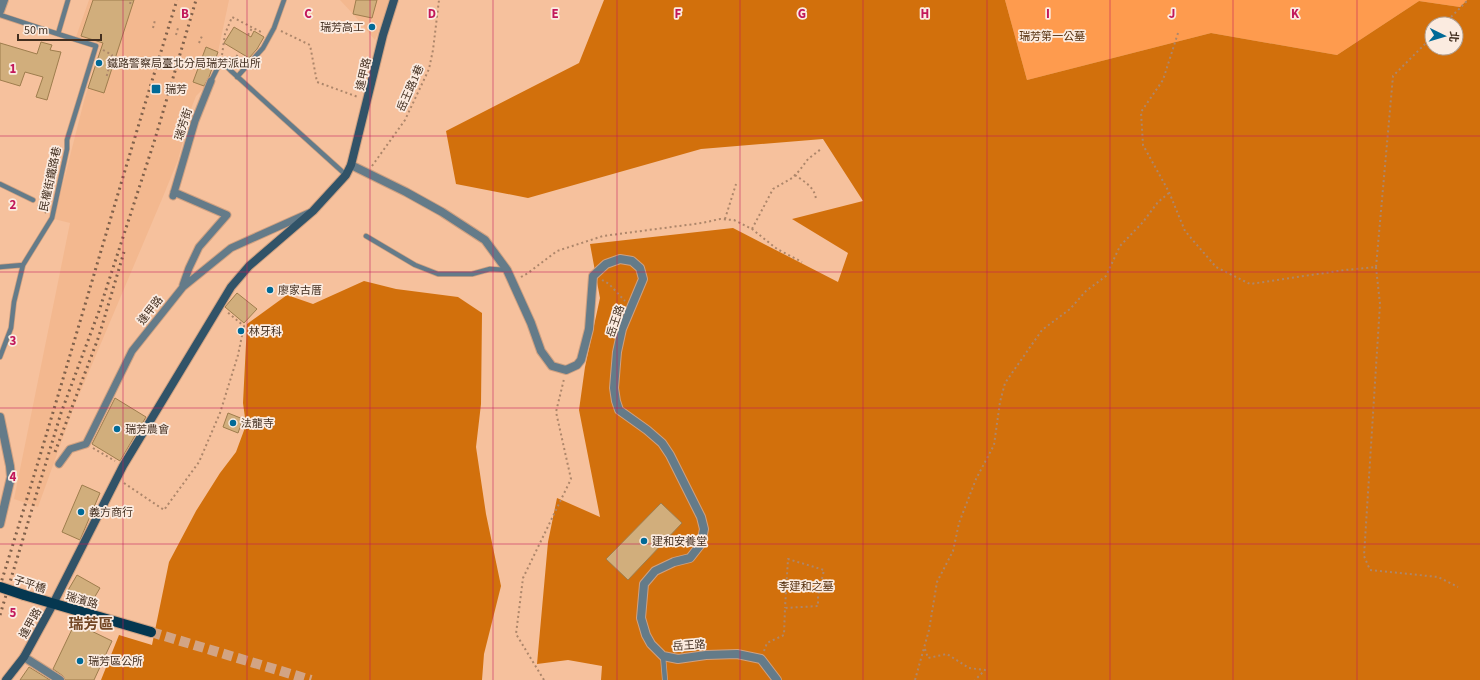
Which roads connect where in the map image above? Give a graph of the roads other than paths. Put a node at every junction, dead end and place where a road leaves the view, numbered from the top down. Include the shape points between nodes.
1 (4, 0) edge
2 (68, 0) edge
3 (284, 0) edge
4 (394, 0) edge
5 (0, 11) edge
6 (0, 15) edge
7 (58, 34) junction
8 (237, 77) junction
9 (211, 81) joint
10 (351, 165) junction
11 (346, 175) junction
12 (0, 184) edge
13 (33, 200) road end
14 (313, 211) junction
15 (366, 236) dead end
16 (22, 265) junction
17 (0, 267) edge
18 (507, 270) junction
19 (182, 286) junction
20 (0, 357) edge
21 (0, 418) edge
22 (59, 464) dead end
23 (0, 524) edge
24 (0, 587) edge
25 (53, 604) junction
26 (151, 632) tunnel mouth
27 (663, 656) junction
28 (24, 657) junction
29 (6, 680) edge
30 (60, 680) edge
31 (665, 680) edge
32 (777, 680) edge

1 - 5 street
2 - 7 lane
3 - 8 lane via 274,28 263,48
4 - 10 main road, 逢甲路
6 - 7 lane
7 - 16 lane, 民權街鐵路巷 via 96,46 68,140 52,218
8 - 9 lane, 瑞芳街 via 221,61
8 - 11 lane
9 - 19 street, 瑞芳街 via 195,121 173,194 227,215 200,247
10 - 11 main road, 逢甲路
10 - 18 street via 412,195 469,228 485,240
11 - 14 main road, 逢甲路
12 - 13 lane
14 - 19 street, 逢甲路 via 231,248
14 - 25 main road, 逢甲路 via 249,266 230,287 116,478
15 - 18 lane via 415,265 438,274
16 - 17 lane
16 - 20 lane, 民權街鐵路巷 via 11,328
18 - 27 street, 岳王路 via 541,351 552,366 566,370 581,360 589,329 593,276 606,264 620,259 632,261 640,268 643,279 622,329 617,352 614,388 616,401 619,410 662,443 701,516 704,529 701,544 690,558 655,571 644,584 641,618 651,644
19 - 22 street, 逢甲路 via 132,351 86,444 70,449
21 - 23 street via 11,477
24 - 25 main road, 子平橋, bridge
25 - 26 main road, 瑞濱路
25 - 28 main road, 逢甲路
27 - 31 lane
27 - 32 street, 岳王路 via 678,659 706,654 737,654 761,659
28 - 29 main road, 逢甲路
28 - 30 street

